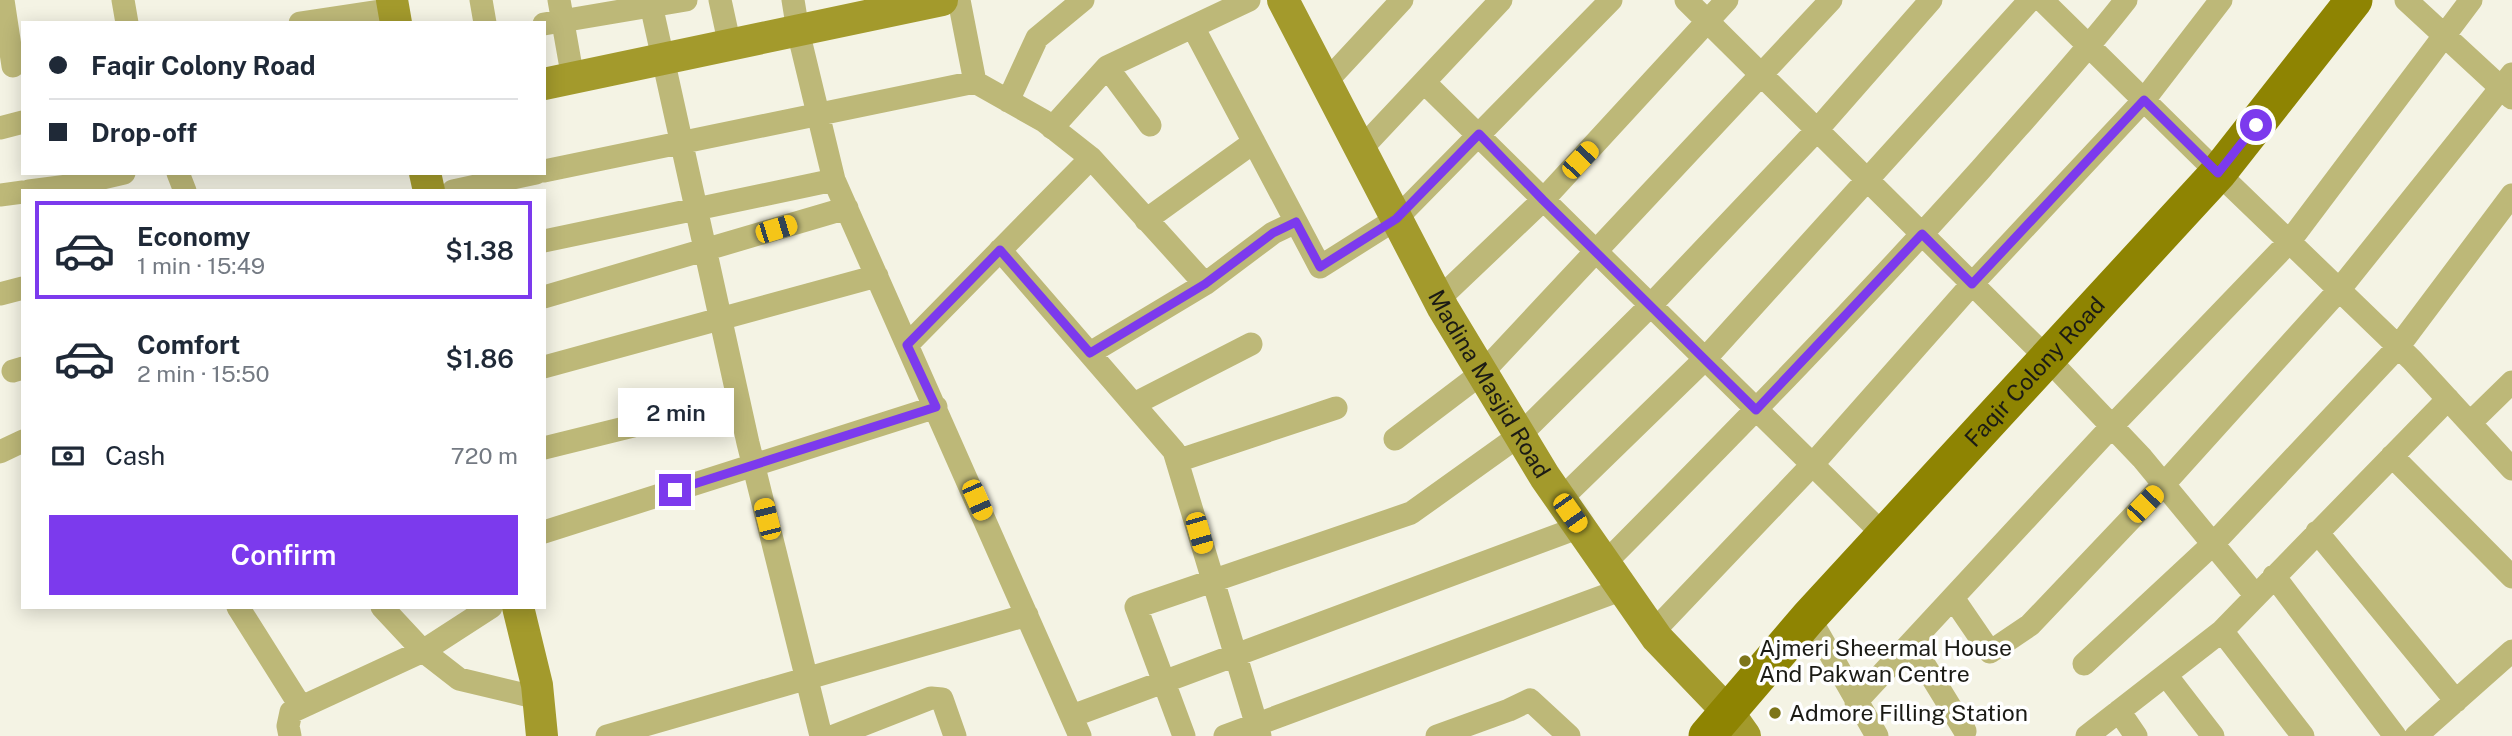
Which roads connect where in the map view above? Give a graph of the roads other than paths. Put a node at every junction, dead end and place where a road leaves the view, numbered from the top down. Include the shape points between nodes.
1 (3, 0) edge
2 (123, 0) edge
3 (481, 0) edge
4 (686, 0) edge
5 (720, 0) edge
6 (793, 0) edge
7 (942, 0) edge
8 (959, 0) edge
9 (1083, 0) edge
10 (1249, 0) edge
11 (1402, 0) edge
12 (1501, 0) edge
13 (1611, 0) edge
14 (1686, 0) edge
15 (1727, 0) edge
16 (1831, 0) edge
17 (1931, 0) edge
18 (2030, 0) edge
19 (2042, 0) edge
20 (2126, 0) edge
21 (2221, 0) edge
22 (2354, 0) edge
23 (2406, 0) edge
24 (2471, 0) edge
25 (650, 3) edge
26 (1291, 4) edge
27 (394, 10) edge
28 (556, 15) edge
29 (127, 21) edge
30 (314, 21) edge
31 (485, 21) edge
32 (1708, 21) junction
33 (1193, 26) junction
34 (798, 31) junction
35 (2444, 35) junction
36 (730, 46) junction
37 (2089, 47) junction
38 (663, 60) junction
39 (12, 66) edge
40 (1107, 67) junction
41 (1762, 75) junction
42 (558, 81) edge
43 (975, 82) junction
44 (1424, 82) junction
45 (1325, 83) junction
46 (2508, 86) edge
47 (2144, 100) junction
48 (1008, 101) junction
49 (818, 114) junction
50 (21, 123) edge
51 (1150, 125) dead end
52 (0, 128) edge
53 (1052, 128) junction
54 (1817, 130) junction
55 (1479, 134) junction
56 (682, 142) junction
57 (1254, 142) junction
58 (1360, 150) junction
59 (1091, 159) junction
60 (546, 172) edge
61 (2218, 173) junction
62 (115, 175) edge
63 (527, 175) edge
64 (834, 180) junction
65 (1867, 180) junction
66 (45, 189) edge
67 (462, 189) edge
68 (21, 192) edge
69 (0, 195) edge
70 (2512, 195) edge
71 (1543, 200) junction
72 (847, 208) junction
73 (696, 209) junction
74 (1396, 219) junction
75 (1146, 220) junction
76 (1296, 222) junction
77 (1922, 234) junction
78 (546, 241) edge
79 (2289, 242) junction
80 (705, 250) junction
81 (1000, 250) junction
82 (1595, 251) junction
83 (877, 276) junction
84 (1205, 284) junction
85 (1972, 284) junction
86 (21, 289) edge
87 (2339, 290) junction
88 (0, 294) edge
89 (546, 296) edge
90 (1439, 299) junction
91 (1650, 306) junction
92 (720, 319) junction
93 (1251, 344) dead end
94 (907, 345) junction
95 (2398, 346) junction
96 (1090, 353) junction
97 (2047, 358) junction
98 (1704, 359) junction
99 (546, 366) edge
100 (1482, 373) junction
101 (2512, 382) edge
102 (2448, 399) junction
103 (738, 400) junction
104 (1133, 404) junction
105 (936, 407) junction
106 (1336, 408) dead end
107 (1756, 410) junction
108 (2470, 423) junction
109 (2112, 426) junction
110 (1520, 435) junction
111 (1395, 439) dead end
112 (21, 441) edge
113 (546, 448) edge
114 (0, 452) edge
115 (2392, 456) junction
116 (1177, 461) junction
117 (753, 465) junction
118 (1812, 465) junction
119 (2512, 469) edge
120 (2164, 484) junction
121 (1561, 499) junction
122 (1580, 527) junction
123 (546, 531) edge
124 (2317, 532) junction
125 (1884, 535) junction
126 (2213, 544) junction
127 (1605, 563) junction
128 (2274, 576) junction
129 (2512, 577) edge
130 (1213, 581) junction
131 (1623, 589) junction
132 (2256, 596) junction
133 (1953, 598) junction
134 (239, 609) edge
135 (384, 609) edge
136 (488, 609) edge
137 (518, 609) edge
138 (1027, 615) junction
139 (1809, 617) junction
140 (2221, 631) junction
141 (1653, 632) junction
142 (1911, 643) junction
143 (423, 651) junction
144 (2512, 651) edge
145 (1235, 655) junction
146 (2084, 664) dead end
147 (2166, 675) junction
148 (808, 678) junction
149 (1164, 682) junction
150 (538, 698) junction
151 (2456, 701) junction
152 (1856, 702) junction
153 (300, 707) junction
154 (2119, 711) junction
155 (1076, 726) edge
156 (1727, 728) edge
157 (1258, 730) edge
158 (1965, 731) dead end
159 (290, 736) edge
160 (542, 736) edge
161 (607, 736) edge
162 (821, 736) edge
163 (834, 736) edge
164 (955, 736) edge
165 (1184, 736) edge
166 (1225, 736) edge
167 (1437, 736) edge
168 (1569, 736) edge
169 (1877, 736) edge
170 (2087, 736) edge
171 (2136, 736) edge
172 (2213, 736) edge
173 (2303, 736) edge
174 (2395, 736) edge
175 (2416, 736) edge

1 - 39 street
2 - 29 street
3 - 31 street
4 - 25 street
5 - 36 street
6 - 34 street
7 - 34 street
8 - 43 street
9 - 48 street via 1037,38
10 - 33 street
11 - 45 street
12 - 44 street
13 - 55 street
14 - 32 street
15 - 32 street
16 - 41 street
17 - 54 street
18 - 65 street
19 - 37 street
20 - 37 street
21 - 47 street
22 - 61 main road, Faqir Colony Road
23 - 35 street
24 - 35 street
25 - 28 street
25 - 38 street
26 - 45 street, Madina Masjid Road
27 - 30 street
28 - 42 street
32 - 41 street
32 - 71 street
33 - 40 street
33 - 57 street
34 - 36 street
34 - 49 street
35 - 46 street
35 - 79 street
36 - 38 street
37 - 47 street
37 - 77 street
38 - 42 street
38 - 56 street
40 - 51 street
40 - 53 street
41 - 54 street
41 - 82 street
43 - 48 street
43 - 49 street
44 - 55 street
44 - 58 street
45 - 58 street, Madina Masjid Road
46 - 87 street
47 - 61 street
47 - 85 street
48 - 53 street
49 - 56 street
49 - 64 street
50 - 52 street
53 - 59 street
54 - 65 street
54 - 91 street
55 - 71 street
55 - 74 street
56 - 60 street
56 - 73 street
57 - 75 street
57 - 76 street
58 - 74 street, Madina Masjid Road
59 - 75 street
59 - 81 street
61 - 79 street
61 - 97 main road, Faqir Colony Road
62 - 66 street
63 - 67 street
64 - 72 street
64 - 73 street
65 - 77 street
65 - 98 street
68 - 69 street
70 - 95 street
71 - 82 street
71 - 90 street
72 - 80 street
72 - 83 street
73 - 78 street
73 - 80 street
74 - 76 street via 1320,267
74 - 90 street, Madina Masjid Road
75 - 84 street
76 - 84 street via 1273,233
77 - 85 street
77 - 107 street
79 - 87 street
79 - 109 street
80 - 89 street
80 - 92 street
81 - 94 street
81 - 96 street
82 - 91 street
82 - 100 street
83 - 92 street
83 - 94 street
84 - 96 street
85 - 97 street
85 - 118 street
86 - 88 street
87 - 95 street
87 - 120 street
90 - 100 street, Madina Masjid Road
91 - 98 street
91 - 110 street
92 - 99 street
92 - 103 street
93 - 104 street
94 - 105 street
95 - 102 street
95 - 126 street
96 - 104 street
97 - 109 street
97 - 125 main road, Faqir Colony Road
98 - 107 street
98 - 121 street
100 - 110 street, Madina Masjid Road
100 - 111 street
101 - 108 street
102 - 108 street
102 - 115 street
103 - 113 street
103 - 117 street
104 - 116 street via 1174,451
105 - 117 street
105 - 138 street
106 - 116 street
107 - 118 street
107 - 127 street
108 - 119 street
109 - 120 street
109 - 133 street
110 - 121 street, Madina Masjid Road
110 - 130 street via 1411,513
112 - 114 street
115 - 124 street
115 - 129 street
116 - 130 street
117 - 123 street
117 - 148 street
118 - 125 street
118 - 141 street
120 - 126 street
120 - 133 street via 2029,625 1990,652
121 - 122 street, Madina Masjid Road
122 - 127 street, Madina Masjid Road
122 - 145 street
124 - 128 street
124 - 151 street
125 - 139 main road, Faqir Colony Road
126 - 132 street
126 - 146 street
127 - 131 street, Madina Masjid Road
128 - 132 street
128 - 174 street
130 - 145 street
130 - 149 street via 1136,607
131 - 141 street, Madina Masjid Road
131 - 157 street
132 - 140 street
133 - 142 street
134 - 153 street
135 - 143 street
136 - 143 street
137 - 150 street
138 - 148 street
138 - 155 street
139 - 152 street
139 - 156 main road, Faqir Colony Road
140 - 147 street
140 - 173 street
141 - 156 street, Madina Masjid Road
142 - 152 street
142 - 158 street
143 - 150 street via 459,679
143 - 153 street
144 - 151 street
145 - 149 street
145 - 157 street
147 - 154 street
147 - 172 street
148 - 161 street
148 - 162 street
149 - 155 street
149 - 165 street
150 - 160 street
151 - 175 street
152 - 169 street
153 - 159 street via 291,712
154 - 170 street
154 - 171 street
157 - 166 street
163 - 164 street via 931,698 942,699
167 - 168 street via 1530,700

